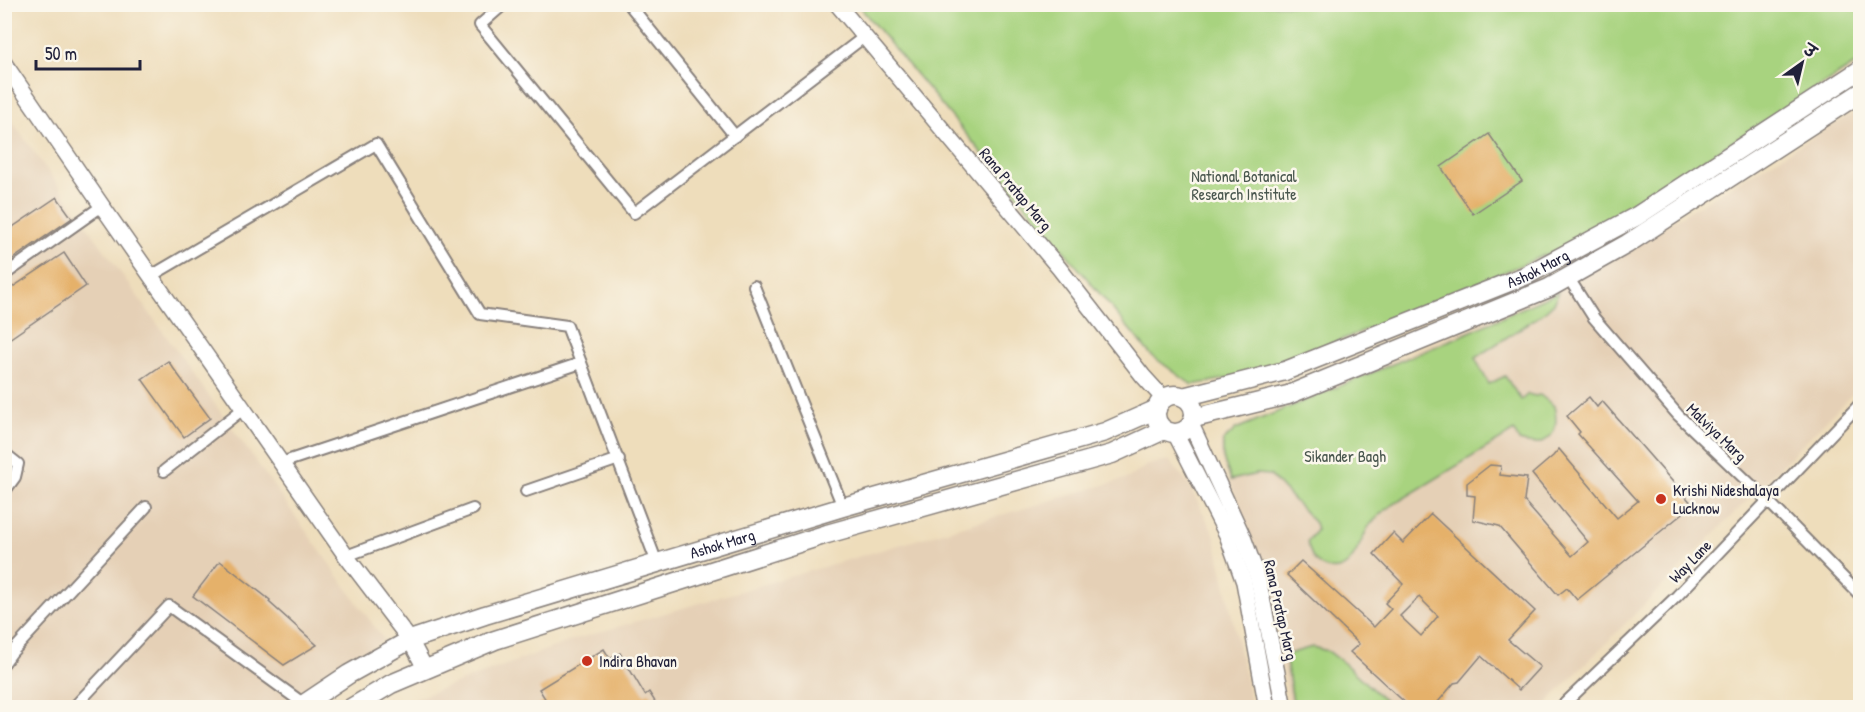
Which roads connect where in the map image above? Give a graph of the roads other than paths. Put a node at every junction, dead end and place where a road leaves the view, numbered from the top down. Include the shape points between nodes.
1 (504, 4) edge
2 (629, 4) edge
3 (837, 4) edge
4 (864, 37) junction
5 (4, 63) edge
6 (1860, 70) edge
7 (1860, 93) edge
8 (735, 136) junction
9 (102, 206) junction
10 (4, 275) edge
11 (151, 276) junction
12 (1568, 277) junction
13 (754, 286) dead end
14 (581, 363) junction
15 (1183, 397) junction
16 (1161, 404) junction
17 (1860, 404) edge
18 (243, 409) junction
19 (1181, 426) junction
20 (4, 453) edge
21 (618, 459) junction
22 (281, 463) junction
23 (164, 471) dead end
24 (526, 491) dead end
25 (4, 492) edge
26 (1768, 501) junction
27 (146, 507) dead end
28 (843, 507) junction
29 (473, 510) dead end
30 (346, 555) junction
31 (657, 563) junction
32 (1860, 595) edge
33 (410, 640) junction
34 (4, 663) edge
35 (426, 670) junction
36 (77, 704) dead end
37 (301, 706) edge
38 (351, 708) edge
39 (1267, 708) edge
40 (1284, 708) edge
41 (1560, 708) edge

1 - 8 street via 480,24 633,213
2 - 8 street
3 - 4 main road, Rana Pratap Marg
4 - 8 street
4 - 16 main road, Rana Pratap Marg via 1059,268
5 - 9 main road
6 - 15 main road, Ashok Marg via 1637,216 1527,275 1285,371
7 - 12 main road, Ashok Marg via 1627,244
9 - 10 street
9 - 11 main road
11 - 14 street via 376,144 480,314 567,326
11 - 18 main road
12 - 19 main road, Ashok Marg via 1288,395
12 - 26 street, Malviya Marg via 1594,318 1678,415
13 - 28 street
14 - 21 street
14 - 22 street
15 - 16 main road, Ashok Marg via 1176,396
15 - 19 main road via 1192,406
16 - 19 main road via 1157,420
16 - 28 main road, Ashok Marg via 1105,432
17 - 26 street, Way Lane
18 - 22 main road
18 - 23 street
19 - 35 main road, Ashok Marg via 1112,454 722,566 495,640
19 - 39 main road, Rana Pratap Marg via 1244,582
19 - 40 main road, Rana Pratap Marg via 1243,537 1258,579
20 - 25 street via 18,464 15,477
21 - 24 street
21 - 31 street
22 - 30 main road
26 - 32 street, Malviya Marg
26 - 41 street, Way Lane via 1677,596
27 - 34 street
28 - 31 main road, Ashok Marg
29 - 30 street
30 - 33 main road
31 - 33 main road, Ashok Marg
33 - 35 main road
33 - 37 main road, Ashok Marg
35 - 38 main road, Ashok Marg via 391,684
36 - 37 street via 169,606

